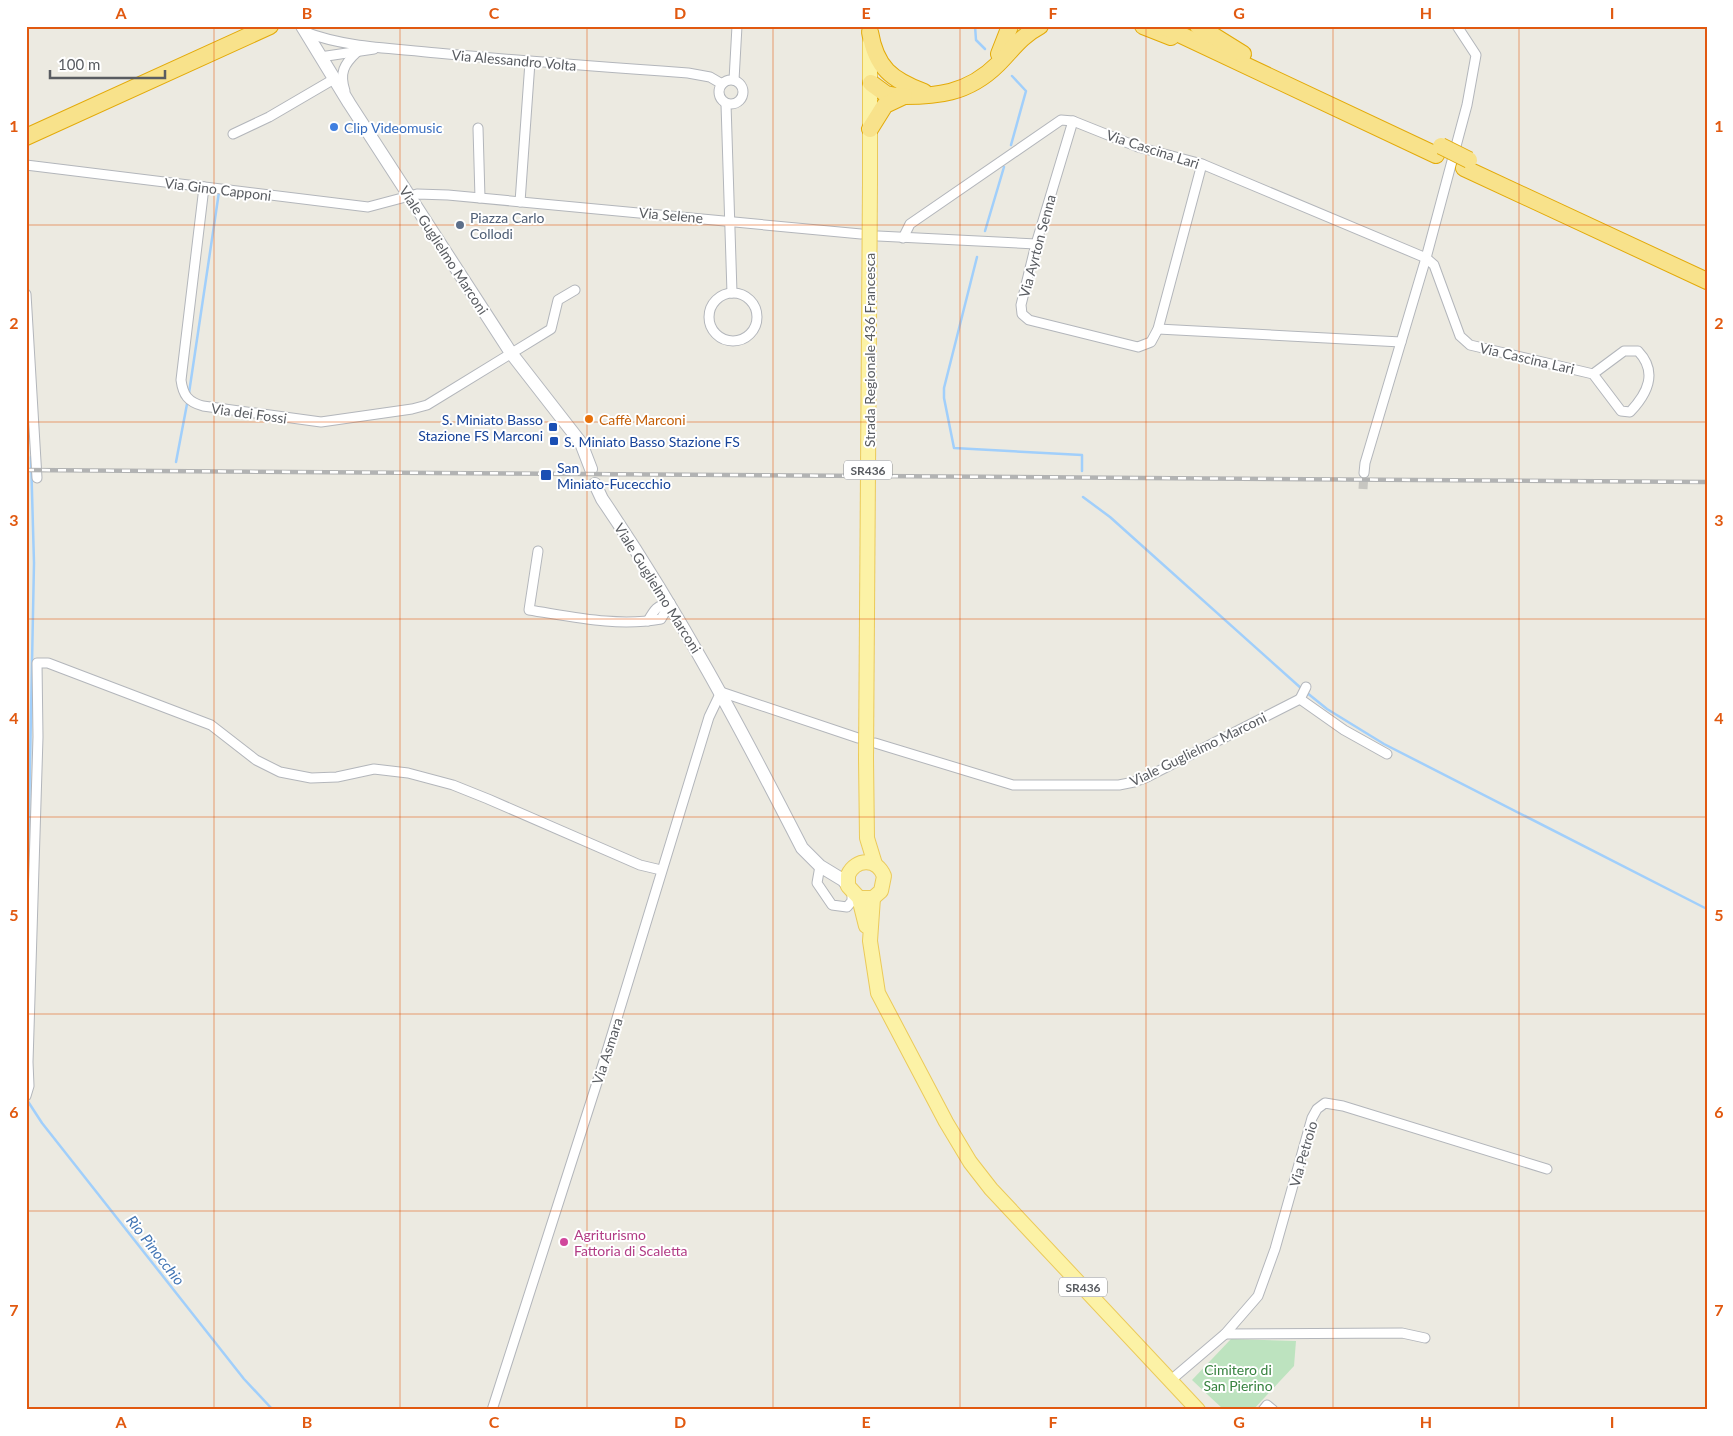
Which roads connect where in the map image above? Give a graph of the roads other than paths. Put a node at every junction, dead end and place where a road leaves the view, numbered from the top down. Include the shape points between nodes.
1 (246, 26) edge
2 (270, 26) edge
3 (737, 26) edge
4 (1010, 26) edge
5 (1040, 26) edge
6 (1143, 26) edge
7 (1162, 26) edge
8 (1184, 26) edge
9 (1198, 26) edge
10 (1457, 26) edge
11 (304, 29) edge
12 (870, 29) edge
13 (343, 43) junction
14 (381, 47) junction
15 (357, 52) junction
16 (1243, 54) junction
17 (190, 57) junction
18 (320, 57) junction
19 (530, 62) junction
20 (992, 70) junction
21 (334, 79) junction
22 (734, 80) junction
23 (896, 80) junction
24 (871, 82) junction
25 (722, 84) junction
26 (929, 94) junction
27 (904, 96) junction
28 (349, 103) junction
29 (726, 104) junction
30 (1357, 118) junction
31 (1073, 121) junction
32 (478, 128) dead end
33 (870, 128) junction
34 (31, 130) edge
35 (233, 134) dead end
36 (1439, 151) junction
37 (1202, 164) junction
38 (1467, 164) junction
39 (26, 165) edge
40 (204, 187) junction
41 (409, 196) junction
42 (480, 198) junction
43 (520, 202) junction
44 (731, 220) junction
45 (861, 234) dead end
46 (878, 236) dead end
47 (903, 238) junction
48 (1036, 244) junction
49 (1426, 258) junction
50 (1707, 271) edge
51 (1707, 281) edge
52 (575, 290) dead end
53 (732, 293) junction
54 (26, 294) edge
55 (1158, 329) junction
56 (1401, 342) junction
57 (511, 353) junction
58 (1593, 374) junction
59 (591, 469) dead end
60 (1364, 473) tunnel mouth
61 (37, 478) dead end
62 (595, 484) dead end
63 (538, 551) dead end
64 (654, 578) junction
65 (670, 603) junction
66 (654, 609) junction
67 (678, 616) junction
68 (661, 619) junction
69 (648, 622) junction
70 (721, 692) junction
71 (858, 738) dead end
72 (875, 743) dead end
73 (1387, 754) dead end
74 (866, 824) junction
75 (875, 864) junction
76 (856, 865) junction
77 (822, 868) junction
78 (661, 870) junction
79 (853, 893) junction
80 (873, 898) junction
81 (870, 941) junction
82 (26, 1096) edge
83 (1547, 1169) dead end
84 (1225, 1334) junction
85 (1425, 1338) dead end
86 (1171, 1380) junction
87 (492, 1410) edge
88 (1198, 1410) edge
89 (1262, 1410) edge
90 (1273, 1410) edge

1 - 17 highway
2 - 17 highway
3 - 22 street
4 - 20 highway
5 - 20 highway via 1018,41
6 - 30 highway via 1301,97
7 - 30 highway
8 - 16 highway
9 - 16 highway
10 - 49 street via 1476,55 1467,105
11 - 13 street, Via Alessandro Volta
11 - 18 street, Viale Guglielmo Marconi
12 - 23 highway via 876,55
12 - 24 main road, Strada Regionale 436 Francesca / SR436
13 - 14 street, Via Alessandro Volta
13 - 18 street via 331,45
14 - 15 street
14 - 19 street, Via Alessandro Volta
15 - 18 street
15 - 28 street via 346,62 342,72
16 - 36 highway
17 - 34 highway
18 - 21 street, Viale Guglielmo Marconi
19 - 25 street, Via Alessandro Volta via 688,73 710,77
19 - 43 street
20 - 26 highway via 976,83 960,90
21 - 28 street, Viale Guglielmo Marconi
21 - 35 street
22 - 25 street
22 - 29 street via 743,88 743,96 738,103
23 - 24 highway via 888,78
23 - 26 highway
24 - 27 highway via 889,95
24 - 33 main road, Strada Regionale 436 Francesca / SR436
25 - 29 street via 719,95
26 - 27 highway
27 - 33 highway via 885,105
28 - 41 street, Viale Guglielmo Marconi
29 - 44 street
30 - 36 highway
31 - 37 street, Via Cascina Lari via 1138,147
31 - 47 street via 1061,120 910,224
31 - 48 street, Via Ayrton Senna
32 - 42 street
33 - 74 main road, Strada Regionale 436 Francesca / SR436, bridge
36 - 38 highway, bridge
37 - 49 street, Via Cascina Lari
37 - 55 street, Via Ayrton Senna
38 - 50 highway
38 - 51 highway
39 - 40 street, Via Gino Capponi
40 - 41 street, Via Gino Capponi via 368,207
40 - 57 street, Via dei Fossi via 181,380 188,399 203,406 332,422 427,405
41 - 42 street, Via Selene
41 - 57 street, Viale Guglielmo Marconi
42 - 43 street, Via Selene
43 - 44 street, Via Selene
44 - 45 street, Via Selene
44 - 53 street
46 - 47 street
47 - 48 street
48 - 55 street, Via Ayrton Senna via 1021,305 1022,314 1030,320 1138,347 1151,342
49 - 56 street
49 - 58 street, Via Cascina Lari via 1434,265 1460,336 1470,345
52 - 57 street, Via dei Fossi via 558,300 551,329
53 - 53 street via 717,299 709,322 717,336 733,342 753,332 757,317 756,309 747,297
54 - 61 street
55 - 56 street
56 - 60 street
57 - 59 street, Viale Guglielmo Marconi via 581,443
58 - 58 street, Via Cascina Lari via 1624,351 1638,351 1648,361 1649,379 1642,398 1630,412 1621,410
62 - 64 street, Viale Guglielmo Marconi
63 - 69 street via 530,610 605,621
64 - 65 street, Viale Guglielmo Marconi
64 - 66 street
65 - 66 street via 660,604
65 - 67 street, Viale Guglielmo Marconi
65 - 68 street
66 - 69 street
67 - 68 street
67 - 70 street, Viale Guglielmo Marconi
68 - 69 street
70 - 71 street
70 - 77 street, Viale Guglielmo Marconi via 802,848
70 - 78 street, Via Asmara via 709,717
72 - 73 street, Viale Guglielmo Marconi via 1013,786 1126,784 1146,777 1303,693 1344,730
74 - 75 main road, Strada Regionale 436 Francesca / SR436 via 869,849
74 - 76 main road, Strada Regionale 436 Francesca / SR436
75 - 76 main road
75 - 80 main road, Strada Regionale 436 Francesca / SR436 via 882,871 884,881 881,891
76 - 77 street via 843,870
76 - 79 main road, Strada Regionale 436 Francesca / SR436 via 848,876
77 - 79 street, Viale Guglielmo Marconi via 843,880
77 - 79 street via 817,883 832,905 846,907 852,901
78 - 82 street via 640,865 479,795 408,773 374,769 337,777 290,775 256,760 211,725 48,663 37,663 38,747 29,1086
78 - 87 street, Via Asmara
79 - 80 main road
79 - 81 main road, Strada Regionale 436 Francesca / SR436
80 - 81 main road, Strada Regionale 436 Francesca / SR436
81 - 86 main road, Strada Regionale 436 Francesca / SR436 via 878,993 969,1160 991,1189
83 - 84 street, Via Petroio via 1325,1103 1312,1118 1275,1249 1258,1296
84 - 85 street via 1402,1333
84 - 86 street, Via Petroio
86 - 88 main road, Strada Regionale 436 Francesca / SR436
89 - 90 street via 1267,1405

